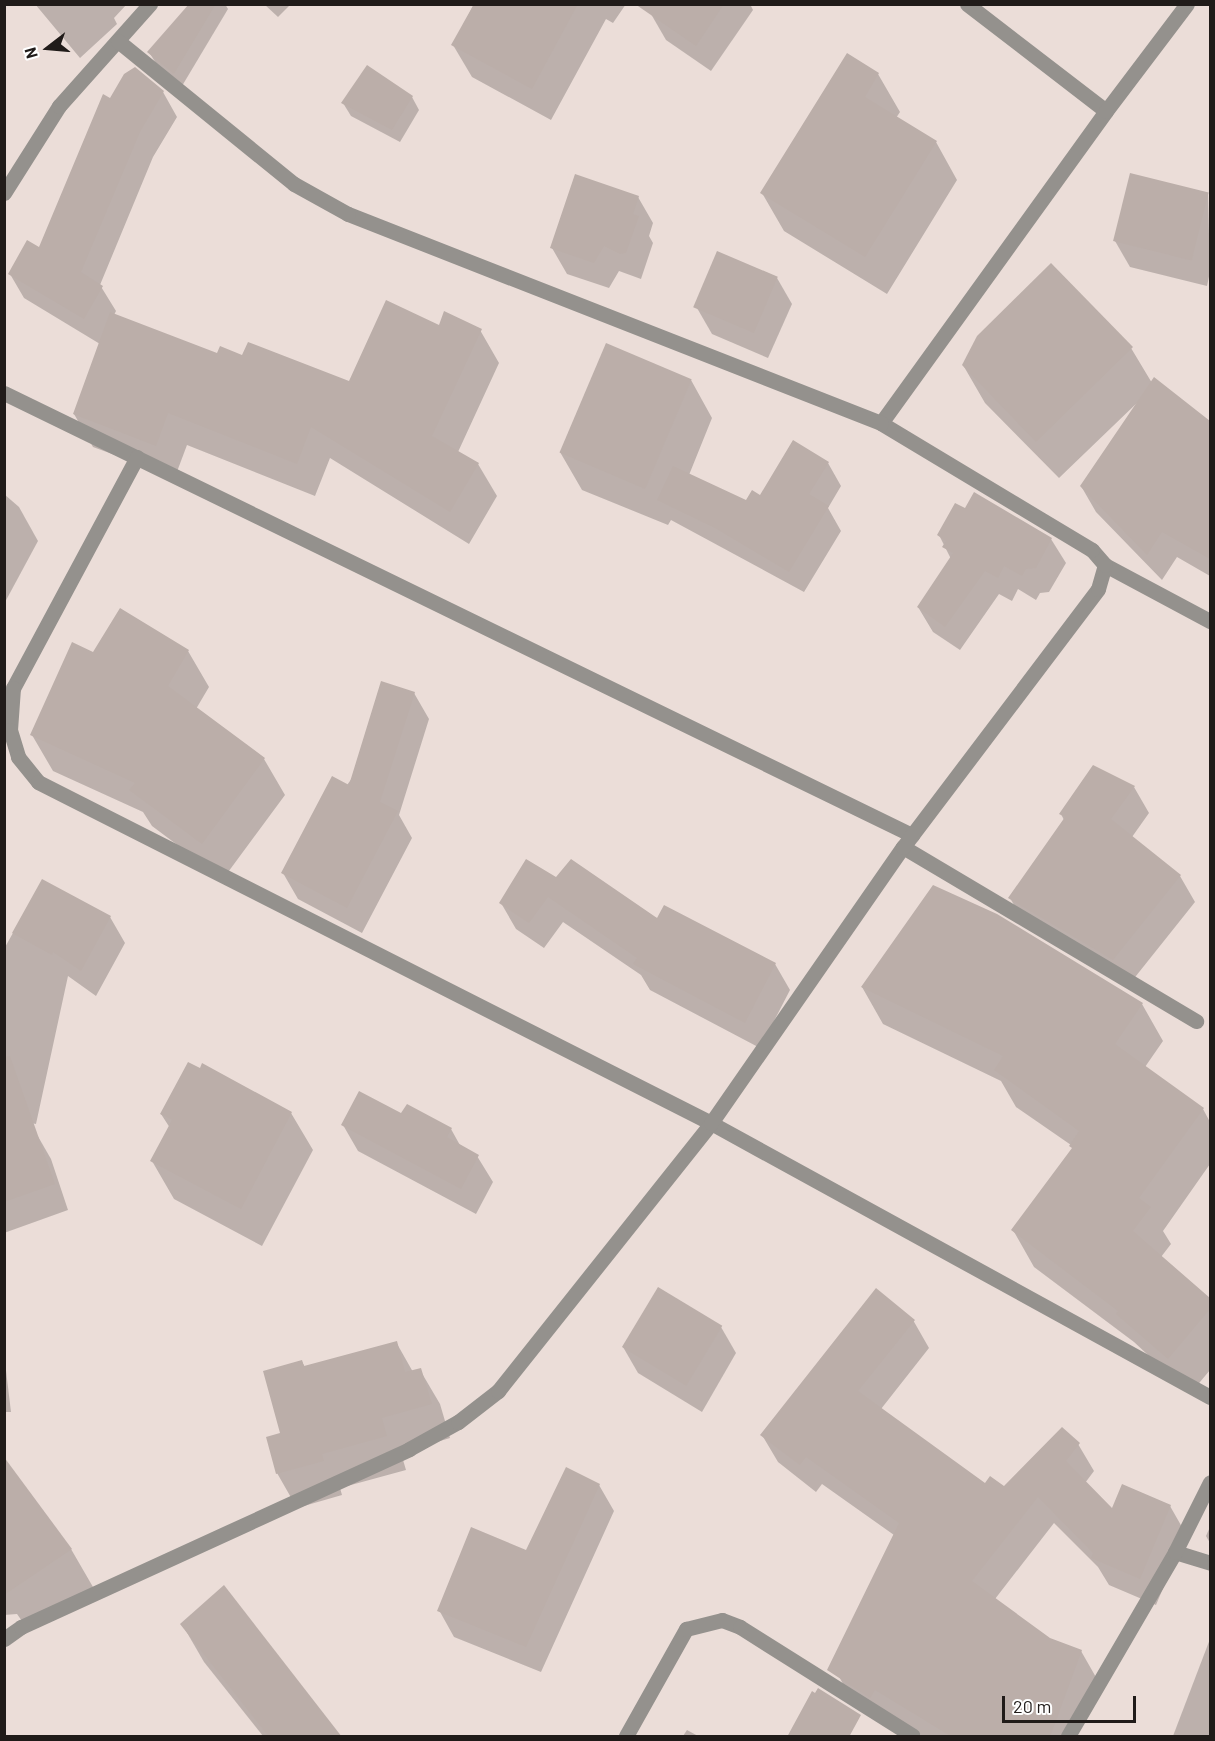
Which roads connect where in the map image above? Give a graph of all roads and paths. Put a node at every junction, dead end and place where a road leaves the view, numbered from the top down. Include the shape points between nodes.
1 (150, 4) edge
2 (967, 4) edge
3 (1187, 4) edge
4 (118, 41) junction
5 (1106, 111) junction
6 (4, 193) edge
7 (4, 393) edge
8 (881, 423) junction
9 (137, 457) junction
10 (1105, 566) junction
11 (1210, 621) edge
12 (907, 841) junction
13 (1196, 1021) dead end
14 (711, 1123) junction
15 (1210, 1397) edge
16 (1210, 1482) edge
17 (1175, 1552) junction
18 (1210, 1563) edge
19 (4, 1639) edge
20 (626, 1737) edge
21 (913, 1737) edge
22 (1068, 1737) edge

1 - 4 street
2 - 5 street
3 - 5 street
4 - 6 street via 59,106
4 - 8 street via 294,184 348,214
5 - 8 street
7 - 9 street
8 - 10 street via 1092,550
9 - 12 street
9 - 14 street via 13,688 10,730 18,757 38,782
10 - 11 street
10 - 12 street via 1098,589
12 - 13 street
12 - 14 street
14 - 15 street
14 - 19 street via 498,1391 458,1422 409,1449 21,1627
16 - 17 street
17 - 18 street
17 - 22 street
20 - 21 street via 686,1629 722,1620 740,1627

